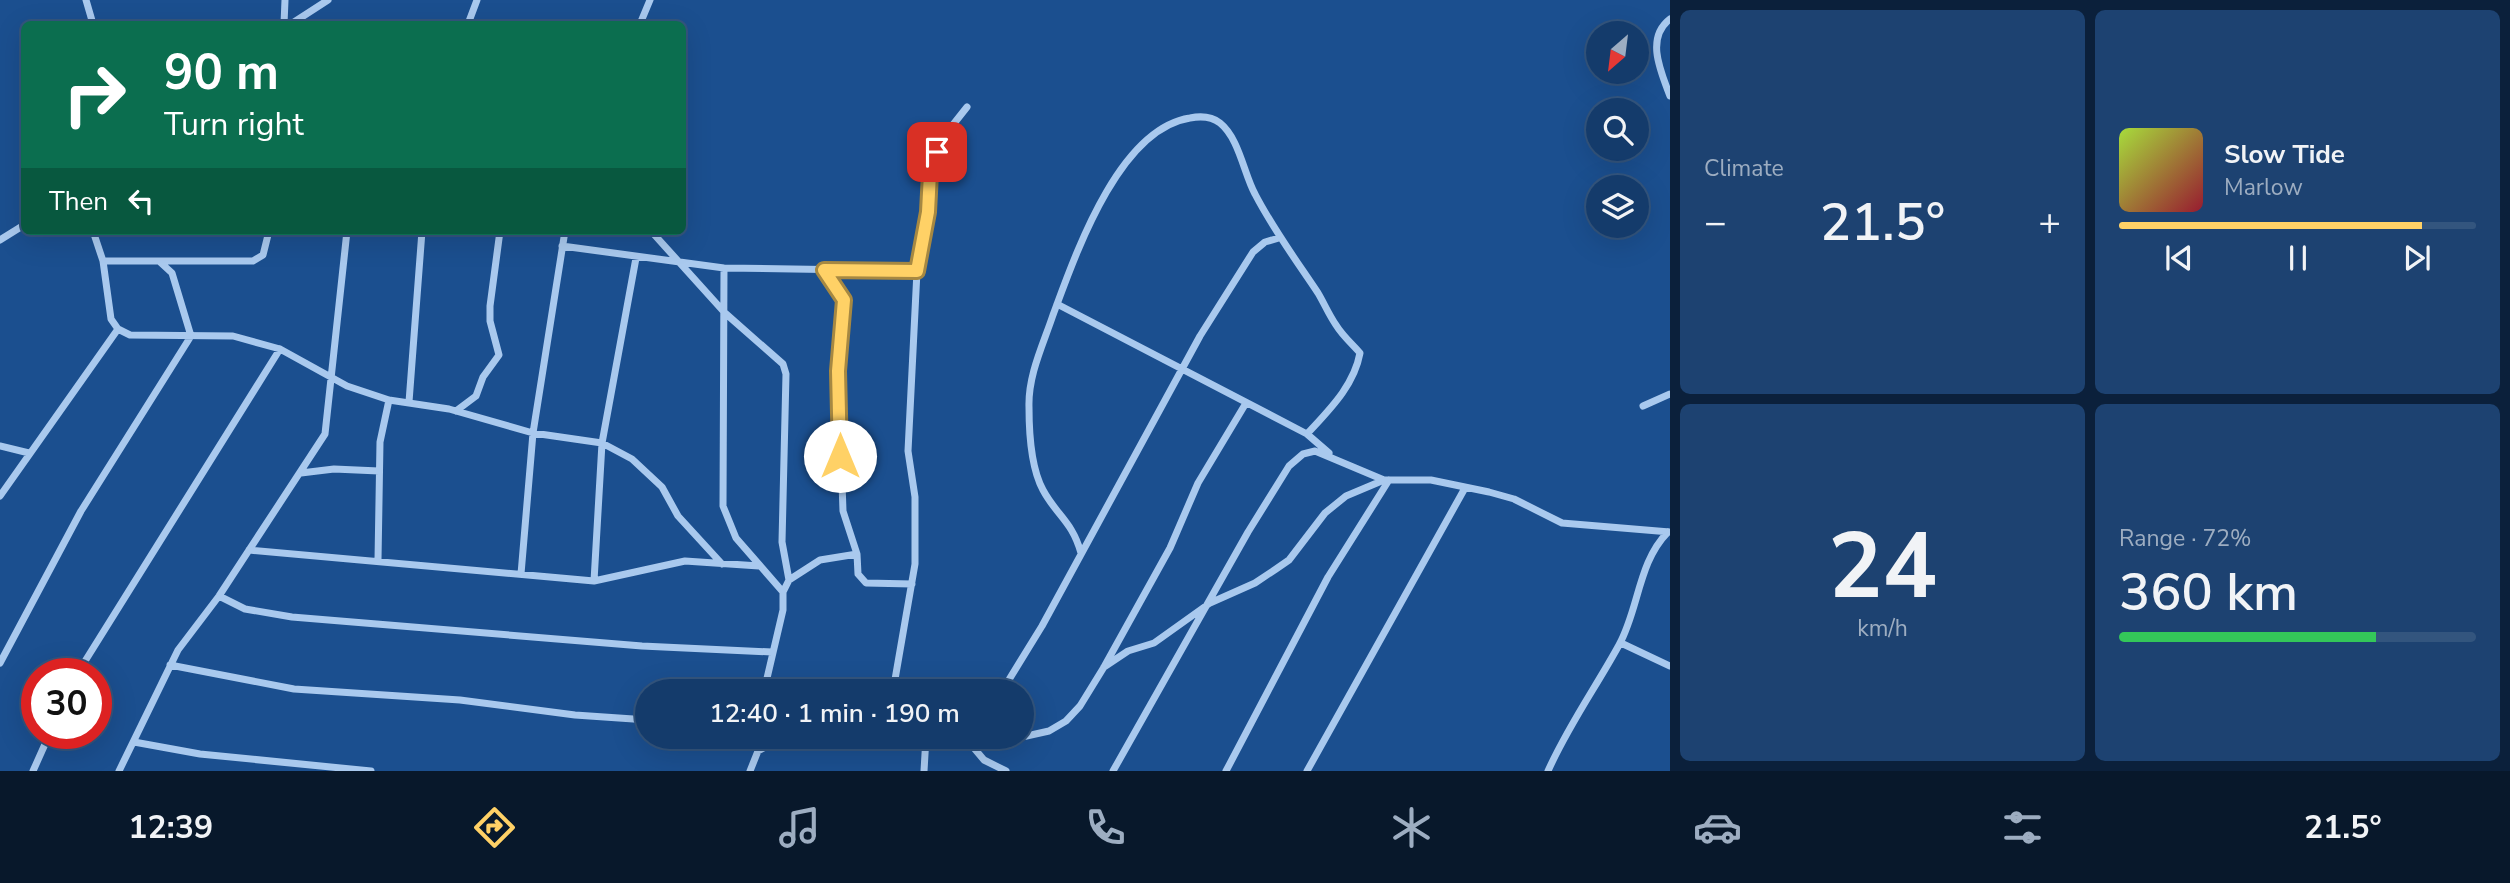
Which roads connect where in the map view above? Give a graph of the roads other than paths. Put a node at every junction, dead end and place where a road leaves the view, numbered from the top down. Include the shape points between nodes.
1 (86, 0) edge
2 (285, 0) edge
3 (328, 0) edge
4 (477, 0) edge
5 (650, 0) edge
6 (1670, 19) edge
7 (92, 21) edge
8 (284, 21) edge
9 (295, 21) edge
10 (469, 21) edge
11 (641, 21) edge
12 (1670, 96) edge
13 (967, 107) dead end
14 (21, 227) edge
15 (94, 235) edge
16 (268, 235) edge
17 (347, 235) edge
18 (422, 235) edge
19 (499, 235) edge
20 (564, 235) edge
21 (655, 235) edge
22 (1279, 238) junction
23 (0, 240) edge
24 (562, 246) junction
25 (636, 258) junction
26 (103, 261) junction
27 (160, 262) junction
28 (682, 263) junction
29 (724, 268) junction
30 (824, 270) junction
31 (917, 271) junction
32 (1058, 304) junction
33 (725, 313) junction
34 (118, 329) junction
35 (191, 336) junction
36 (279, 349) junction
37 (1181, 371) junction
38 (332, 378) junction
39 (1670, 394) edge
40 (389, 400) junction
41 (409, 402) junction
42 (1246, 403) junction
43 (1643, 406) dead end
44 (456, 411) junction
45 (533, 433) junction
46 (1307, 434) junction
47 (602, 443) junction
48 (0, 446) edge
49 (29, 453) junction
50 (1332, 456) junction
51 (379, 471) junction
52 (301, 473) junction
53 (1386, 480) junction
54 (1465, 488) junction
55 (0, 496) edge
56 (1669, 532) edge
57 (249, 550) junction
58 (1081, 553) junction
59 (857, 554) junction
60 (378, 560) junction
61 (722, 564) junction
62 (759, 566) junction
63 (522, 574) junction
64 (789, 580) junction
65 (594, 581) junction
66 (912, 584) junction
67 (783, 592) junction
68 (219, 596) junction
69 (1210, 603) junction
70 (1621, 643) junction
71 (772, 652) junction
72 (87, 658) edge
73 (0, 663) edge
74 (170, 665) junction
75 (1670, 666) edge
76 (1104, 667) junction
77 (766, 679) edge
78 (895, 679) edge
79 (1009, 679) edge
80 (635, 719) edge
81 (1034, 735) edge
82 (134, 742) junction
83 (43, 749) edge
84 (762, 749) edge
85 (925, 749) edge
86 (976, 749) edge
87 (33, 771) edge
88 (119, 771) edge
89 (371, 771) edge
90 (750, 771) edge
91 (924, 771) edge
92 (1006, 771) edge
93 (1112, 771) edge
94 (1226, 771) edge
95 (1307, 771) edge
96 (1548, 771) edge

1 - 7 street
2 - 8 street
3 - 9 street
4 - 10 street
5 - 11 street
6 - 12 street via 1657,34 1656,47
13 - 31 street via 947,131 930,173
14 - 23 street
15 - 26 street
16 - 27 street via 263,255 253,261
17 - 38 street
18 - 41 street
19 - 44 street via 490,306 499,355 476,396
20 - 24 street
21 - 28 street
22 - 32 street via 1223,125 1199,117 1179,120 1153,135 1122,170 1076,252
22 - 37 street via 1265,242 1253,253
22 - 46 street via 1336,326 1360,353 1345,390
24 - 25 street
24 - 45 street
25 - 28 street
25 - 47 street
26 - 27 street
26 - 34 street via 111,319
27 - 35 street via 172,273
28 - 29 street
28 - 33 street
29 - 30 street
29 - 33 street
30 - 31 street
30 - 59 street via 844,300 838,371 841,485 845,521
31 - 66 street via 908,451 915,497
32 - 37 street
32 - 58 street via 1031,379 1031,437 1043,490 1075,532
33 - 62 street via 723,506 736,538
33 - 64 street via 769,349 786,374 782,542
34 - 35 street via 130,335
34 - 49 street
35 - 36 street via 233,336
35 - 73 street via 81,511
36 - 38 street
36 - 72 street
37 - 42 street
37 - 58 street
38 - 40 street
38 - 52 street via 325,434
39 - 43 street
40 - 41 street
40 - 51 street
41 - 44 street
42 - 46 street
42 - 76 street via 1198,483 1170,548
44 - 45 street
45 - 47 street
45 - 63 street
46 - 50 street
47 - 61 street via 632,459 663,486 678,516
47 - 65 street
48 - 49 street
49 - 55 street
50 - 53 street
50 - 69 street via 1315,451 1289,466
51 - 52 street
51 - 60 street
52 - 57 street
53 - 54 street via 1431,480
53 - 69 street via 1346,496 1325,513 1289,560 1255,583
53 - 94 street via 1328,577
54 - 56 street via 1514,499 1562,523
54 - 95 street
56 - 70 street via 1653,552
57 - 60 street
57 - 68 street
58 - 79 street
59 - 64 street via 820,560
59 - 66 street via 858,574 866,583
60 - 63 street
61 - 62 street
61 - 65 street via 685,561
62 - 67 street
63 - 65 street
64 - 67 street
66 - 78 street
67 - 71 street
68 - 71 street via 245,609 292,617
68 - 74 street
69 - 76 street via 1154,643 1128,651
69 - 93 street
70 - 75 street
70 - 96 street via 1590,690
71 - 77 street
74 - 80 street via 294,689 460,700
74 - 82 street
76 - 81 street via 1066,721
82 - 88 street
82 - 89 street via 200,754
83 - 87 street
84 - 90 street
85 - 91 street
86 - 92 street via 984,760

